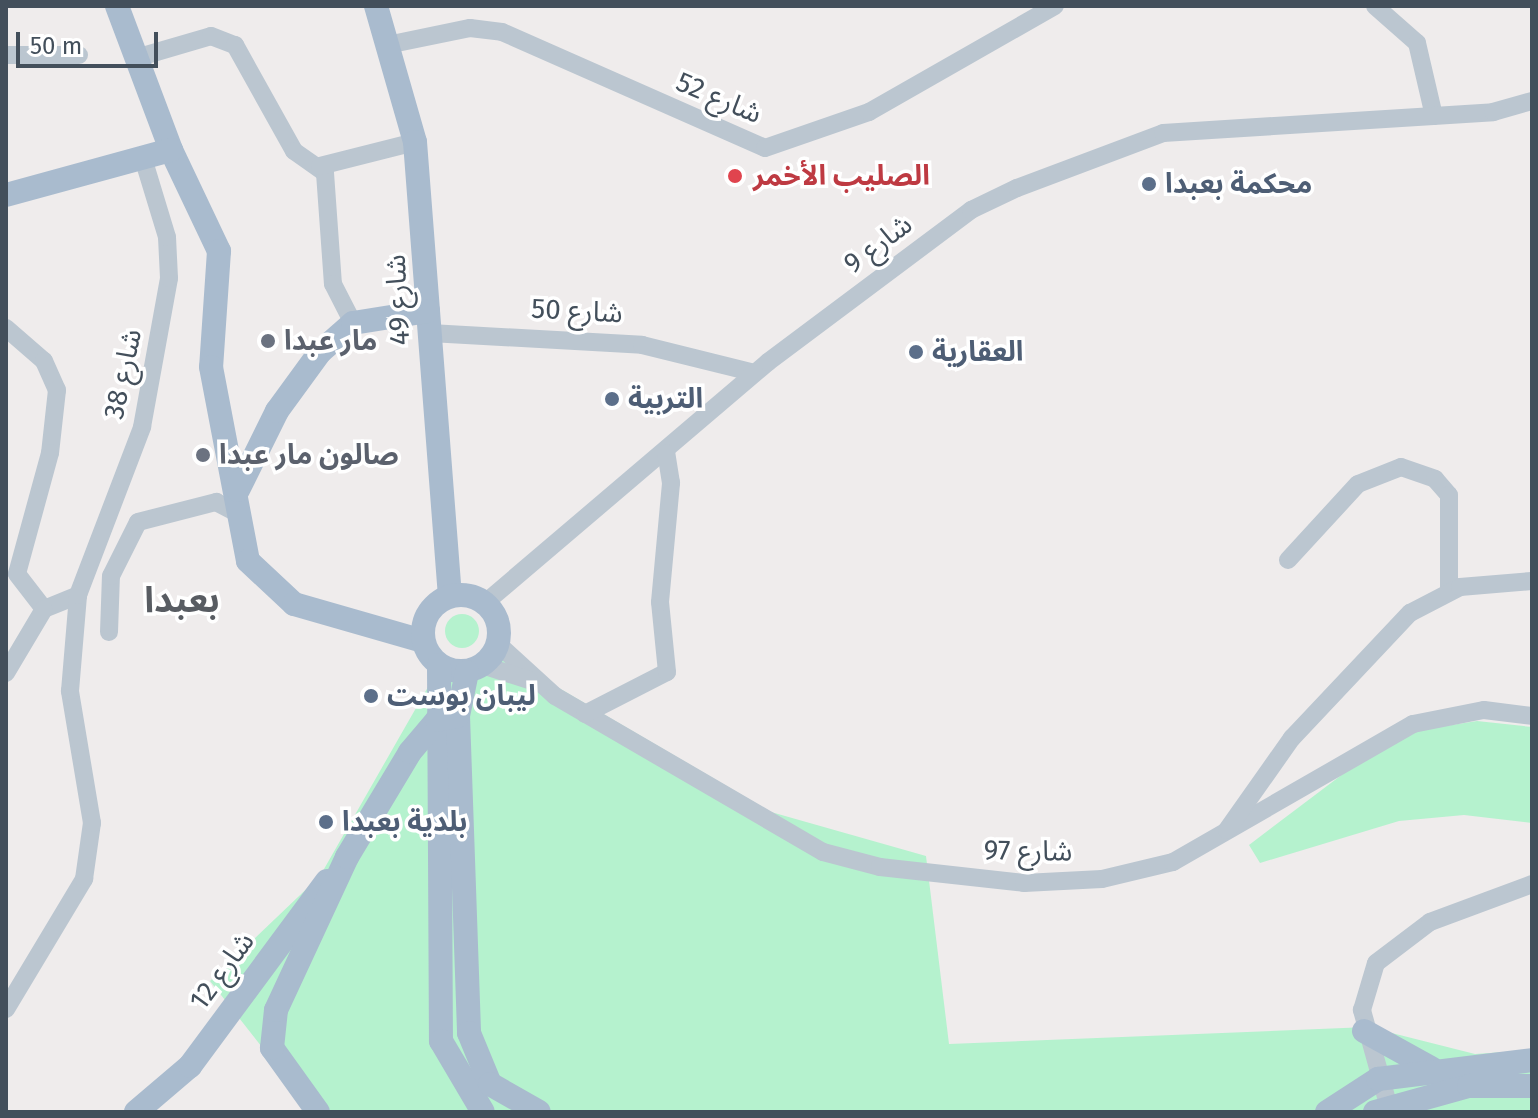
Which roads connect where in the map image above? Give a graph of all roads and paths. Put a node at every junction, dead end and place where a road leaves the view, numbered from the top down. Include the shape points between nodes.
1 (117, 6) edge
2 (376, 6) edge
3 (1055, 6) edge
4 (1375, 6) edge
5 (392, 44) junction
6 (6, 55) edge
7 (79, 55) dead end
8 (136, 58) junction
9 (1532, 101) edge
10 (1434, 116) junction
11 (415, 142) junction
12 (171, 150) junction
13 (143, 158) junction
14 (320, 166) junction
15 (6, 195) edge
16 (429, 322) junction
17 (353, 323) junction
18 (6, 328) edge
19 (717, 362) junction
20 (755, 373) junction
21 (732, 393) junction
22 (666, 453) junction
23 (236, 501) junction
24 (1288, 560) dead end
25 (1532, 581) edge
26 (1449, 590) junction
27 (78, 595) junction
28 (450, 596) junction
29 (485, 603) junction
30 (44, 609) junction
31 (109, 632) dead end
32 (423, 641) junction
33 (498, 644) junction
34 (439, 665) junction
35 (475, 668) junction
36 (6, 673) edge
37 (531, 680) junction
38 (585, 714) junction
39 (1532, 716) edge
40 (448, 718) junction
41 (1221, 839) junction
42 (347, 857) junction
43 (1532, 884) edge
44 (6, 1009) edge
45 (1364, 1031) junction
46 (1532, 1060) edge
47 (1431, 1068) junction
48 (1378, 1079) junction
49 (1532, 1086) edge
50 (1382, 1108) edge
51 (136, 1112) edge
52 (318, 1112) edge
53 (483, 1112) edge
54 (539, 1112) edge
55 (1327, 1112) edge

1 - 8 main road
2 - 5 main road, شارع 49
3 - 5 street, شارع 52 via 869,112 765,148 502,32 470,28
4 - 10 street via 1417,43
5 - 11 main road, شارع 49
6 - 7 street
8 - 12 main road
8 - 14 street via 211,36 227,39 302,162
9 - 10 street, شارع 9
10 - 20 street, شارع 9 via 1163,133 1122,142 971,210
11 - 14 street
11 - 16 main road, شارع 49
12 - 13 main road
12 - 23 main road via 219,251 208,340
13 - 15 main road
13 - 27 street, شارع 38 via 167,237 164,319 142,427
14 - 17 street via 328,182 333,284
16 - 17 main road, شارع 50
16 - 19 street, شارع 50 via 605,341
16 - 28 main road, شارع 49
17 - 23 main road via 320,352 277,411
18 - 30 street via 44,361 57,390 50,453 17,574
19 - 20 street, شارع 50
19 - 21 street
20 - 21 street, شارع 9
21 - 22 street, شارع 9
22 - 29 street, شارع 9
22 - 38 street via 671,483 660,602 667,672
23 - 31 street via 138,522 111,576
23 - 32 main road via 248,561 275,593 307,610
24 - 26 street via 1358,484 1401,467 1435,479 1449,495
25 - 26 street
26 - 41 street via 1410,613 1292,738
27 - 30 street
27 - 44 street, شارع 38 via 70,691 92,823 84,879
28 - 29 main road
28 - 32 main road via 431,609
29 - 33 main road via 498,620
30 - 36 street
32 - 34 main road
33 - 35 main road
33 - 37 street, شارع 97
34 - 35 main road
34 - 40 main road
35 - 37 street, شارع 97
35 - 40 main road
37 - 38 street, شارع 97
38 - 41 street, شارع 97 via 767,825 880,867 1024,883 1102,879 1173,862
39 - 41 street, شارع 97 via 1484,710 1413,724
40 - 42 main road
40 - 53 main road via 441,1041
40 - 54 main road via 469,1033 490,1084
42 - 51 main road, شارع 12 via 190,1066
42 - 52 main road via 276,1010 271,1036 282,1068
43 - 45 street via 1430,922 1388,950 1362,995
45 - 47 main road
45 - 48 street
46 - 47 main road
47 - 48 main road
48 - 50 street
48 - 55 main road
49 - 50 main road via 1469,1086

